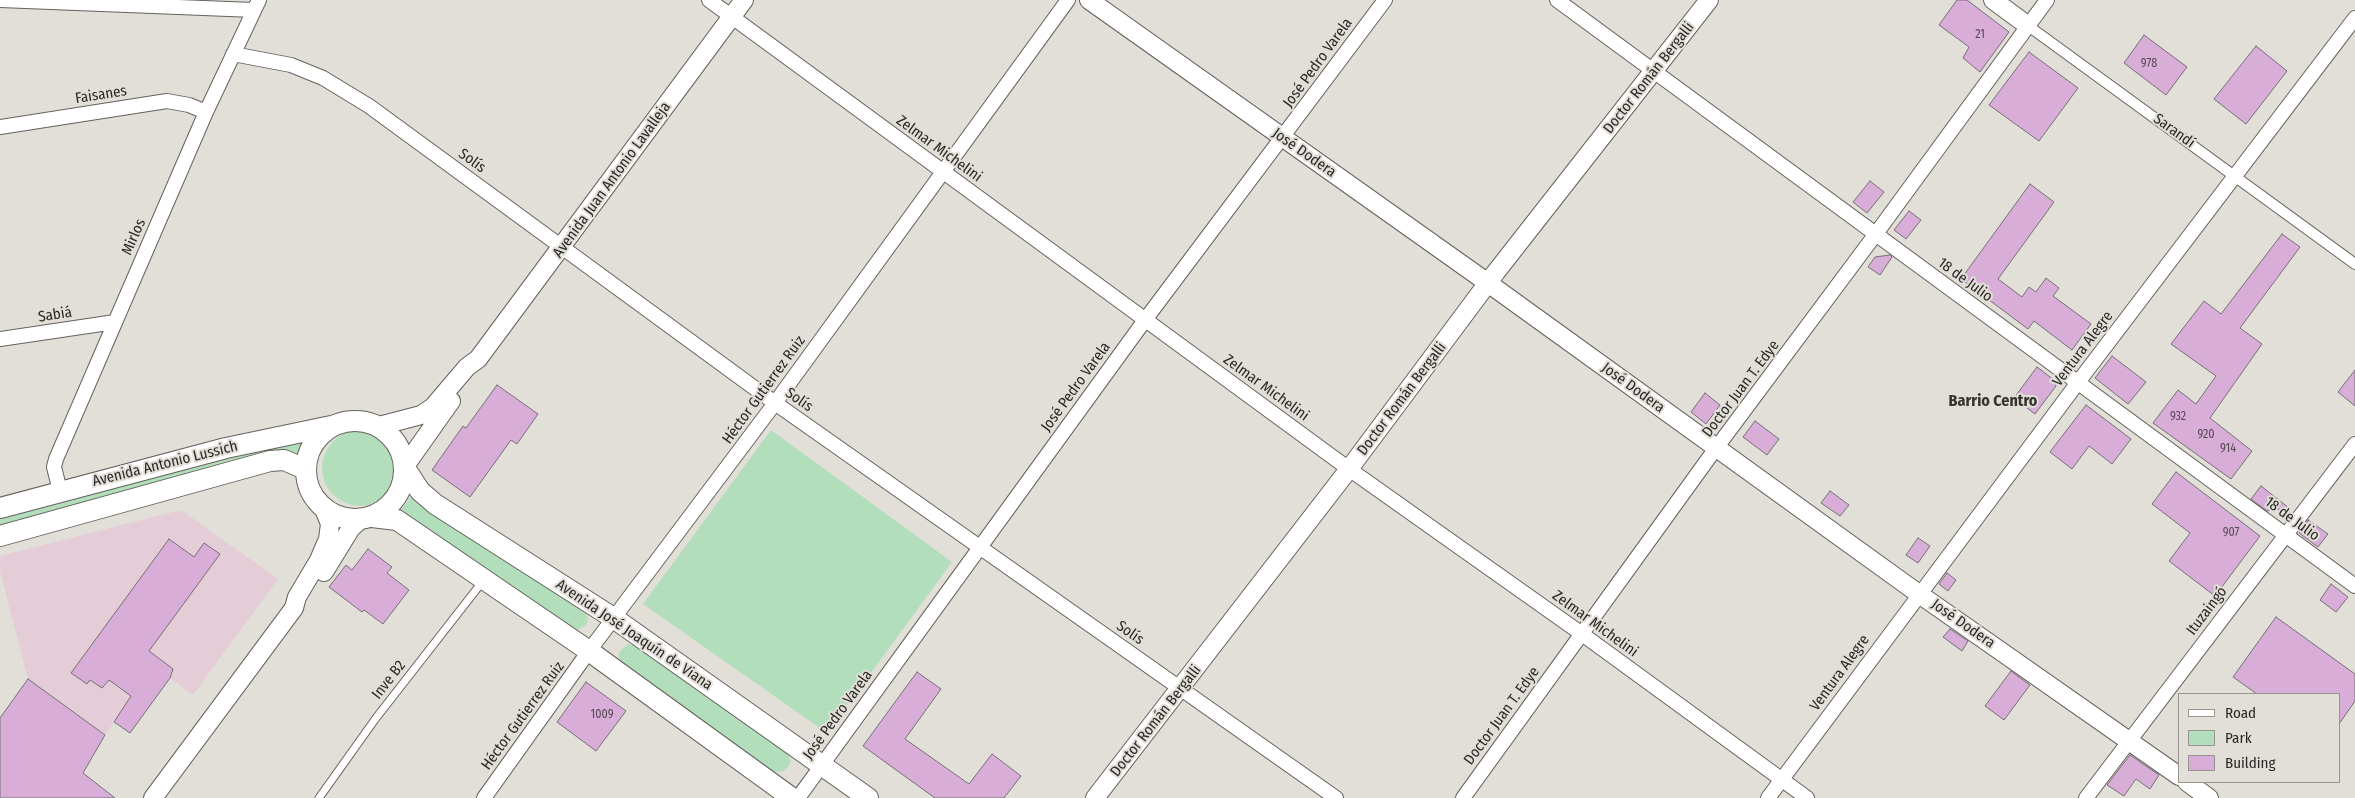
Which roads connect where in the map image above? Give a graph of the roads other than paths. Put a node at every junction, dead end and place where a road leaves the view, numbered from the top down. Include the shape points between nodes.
1 (0, 0) edge
2 (709, 0) edge
3 (744, 0) edge
4 (1068, 0) edge
5 (1088, 0) edge
6 (1385, 0) edge
7 (1556, 0) edge
8 (1709, 0) edge
9 (1993, 0) edge
10 (2047, 0) edge
11 (256, 5) edge
12 (732, 17) junction
13 (2355, 18) edge
14 (2028, 25) junction
15 (233, 54) junction
16 (1654, 71) junction
17 (206, 112) junction
18 (0, 127) edge
19 (1283, 138) junction
20 (943, 172) junction
21 (2236, 175) junction
22 (1875, 235) junction
23 (562, 248) junction
24 (2355, 264) edge
25 (1488, 283) junction
26 (1145, 320) junction
27 (115, 322) junction
28 (0, 339) edge
29 (478, 358) junction
30 (2078, 381) junction
31 (775, 403) junction
32 (331, 426) junction
33 (379, 426) junction
34 (2355, 444) edge
35 (1716, 448) junction
36 (405, 467) junction
37 (306, 469) junction
38 (1349, 469) junction
39 (60, 491) junction
40 (0, 508) edge
41 (324, 509) junction
42 (367, 518) junction
43 (2286, 534) junction
44 (0, 536) edge
45 (979, 547) junction
46 (483, 580) junction
47 (2355, 586) edge
48 (1919, 594) junction
49 (294, 608) junction
50 (616, 619) junction
51 (1582, 634) junction
52 (589, 651) junction
53 (1182, 688) junction
54 (2130, 741) junction
55 (821, 766) junction
56 (2178, 775) edge
57 (1782, 779) junction
58 (2188, 783) edge
59 (153, 798) edge
60 (319, 798) edge
61 (484, 798) edge
62 (792, 798) edge
63 (798, 798) edge
64 (868, 798) edge
65 (1095, 798) edge
66 (1336, 798) edge
67 (1463, 798) edge
68 (1768, 798) edge
69 (1807, 798) edge
70 (2086, 798) edge
71 (2210, 798) edge

1 - 11 street
2 - 12 street, Zelmar Michelini
3 - 12 street, Avenida Juan Antonio Lavalleja
4 - 20 street, Héctor Gutierrez Ruiz
5 - 19 street, José Dodera
6 - 19 street, José Pedro Varela
7 - 16 street, 18 de Julio
8 - 16 street, Doctor Román Bergalli
9 - 14 street, Sarandí
10 - 14 street, Doctor Juan T. Edye
11 - 15 street, Mirlos
12 - 20 street, Zelmar Michelini
12 - 23 street, Avenida Juan Antonio Lavalleja
13 - 21 street, Ventura Alegre
14 - 21 street, Sarandí
14 - 22 street, Doctor Juan T. Edye
15 - 17 street, Mirlos
15 - 23 street, Solís via 291,65 323,78 369,106
16 - 22 street, 18 de Julio
16 - 25 street, Doctor Román Bergalli
17 - 18 street, Faisanes via 167,101
17 - 27 street, Mirlos
19 - 25 street, José Dodera
19 - 26 street, José Pedro Varela
20 - 26 street, Zelmar Michelini
20 - 31 street, Héctor Gutierrez Ruiz
21 - 24 street, Sarandí
21 - 30 street, Ventura Alegre
22 - 30 street, 18 de Julio
22 - 35 street, Doctor Juan T. Edye
23 - 29 street, Avenida Juan Antonio Lavalleja
23 - 31 street, Solís
25 - 35 street, José Dodera
25 - 38 street, Doctor Román Bergalli
26 - 38 street, Zelmar Michelini
26 - 45 street, José Pedro Varela
27 - 28 street, Sabiá
27 - 39 street, Mirlos via 56,459 54,468
29 - 33 street, Avenida Juan Antonio Lavalleja via 467,366 433,407 421,415
29 - 36 street, Avenida Juan Antonio Lavalleja via 473,372
30 - 43 street, 18 de Julio
30 - 48 street, Ventura Alegre
31 - 45 street, Solís
31 - 50 street, Héctor Gutierrez Ruiz
32 - 33 main road via 347,421 364,421
32 - 37 main road via 318,437 309,452
32 - 39 main road, Avenida Antonio Lussich via 226,448
33 - 36 main road via 399,446
34 - 43 street, Ituzaingó
35 - 48 street, José Dodera
35 - 51 street, Doctor Juan T. Edye
36 - 42 main road via 400,492 392,503
36 - 50 main road, Avenida José Joaquín de Viana via 420,491 435,504
37 - 41 main road via 307,484
37 - 44 main road, Avenida Antonio Lussich via 284,460 270,461
38 - 51 street, Zelmar Michelini
38 - 53 street, Doctor Román Bergalli
39 - 40 main road, Avenida Antonio Lussich
41 - 42 main road via 348,519
41 - 49 street via 330,524 328,539
42 - 46 main road via 397,520
42 - 49 street via 351,528 302,604
43 - 47 street, 18 de Julio
43 - 54 street, Ituzaingó
45 - 53 street, Solís
45 - 55 street, José Pedro Varela
46 - 52 main road
46 - 60 lane, Inve B2 via 376,718
48 - 54 street, José Dodera
48 - 57 street, Ventura Alegre
49 - 59 street
50 - 52 street, Héctor Gutierrez Ruiz
50 - 55 main road, Avenida José Joaquín de Viana
51 - 57 street, Zelmar Michelini
51 - 67 street, Doctor Juan T. Edye
52 - 61 street, Héctor Gutierrez Ruiz
52 - 62 main road
53 - 65 street, Doctor Román Bergalli
53 - 66 street, Solís
54 - 56 street, José Dodera
54 - 70 street, Ituzaingó
55 - 63 street, José Pedro Varela
55 - 64 main road, Avenida José Joaquín de Viana
57 - 68 street, Ventura Alegre
57 - 69 street, Zelmar Michelini
58 - 71 street

